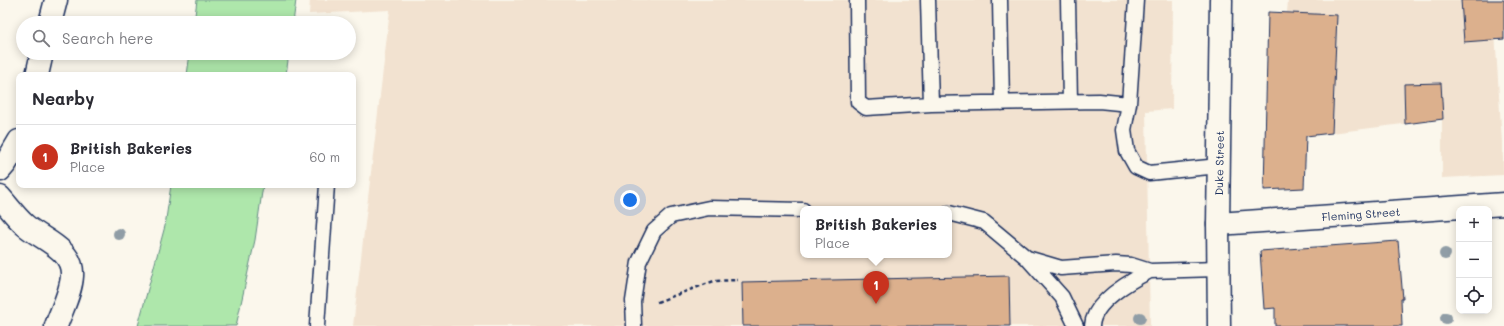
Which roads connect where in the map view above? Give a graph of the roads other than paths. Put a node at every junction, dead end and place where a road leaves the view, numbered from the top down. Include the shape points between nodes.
1 (56, 0) edge
2 (857, 0) edge
3 (928, 0) edge
4 (1000, 0) edge
5 (1068, 0) edge
6 (1136, 0) edge
7 (1221, 0) edge
8 (52, 16) edge
9 (40, 60) edge
10 (38, 72) edge
11 (1070, 101) junction
12 (1002, 103) junction
13 (931, 104) junction
14 (1129, 104) junction
15 (16, 146) edge
16 (1219, 166) junction
17 (0, 170) edge
18 (327, 188) edge
19 (0, 197) edge
20 (1504, 204) edge
21 (800, 210) edge
22 (952, 215) edge
23 (1218, 224) junction
24 (1027, 258) junction
25 (1218, 269) junction
26 (1150, 271) junction
27 (56, 326) edge
28 (318, 326) edge
29 (634, 326) edge
30 (1076, 326) edge
31 (1092, 326) edge
32 (1219, 326) edge

1 - 8 street
2 - 13 lane via 858,102 866,108
3 - 13 lane
4 - 12 lane
5 - 11 lane
6 - 14 lane
7 - 16 street, Duke Street
9 - 10 street
11 - 12 lane
11 - 14 lane
12 - 13 lane
14 - 16 lane via 1124,130 1127,150 1136,167 1149,173
15 - 17 street
16 - 23 street, Duke Street
18 - 28 lane
19 - 27 street via 24,225 66,254 71,265 73,276
20 - 23 street, Fleming Street
21 - 29 lane via 709,208 671,216 654,231 639,262
22 - 24 lane via 984,222
23 - 25 street, Duke Street
24 - 26 lane via 1060,268 1108,264 1131,265
24 - 30 lane via 1062,297
25 - 26 lane
25 - 32 street, Duke Street
26 - 31 lane via 1133,279 1103,302 1092,319

